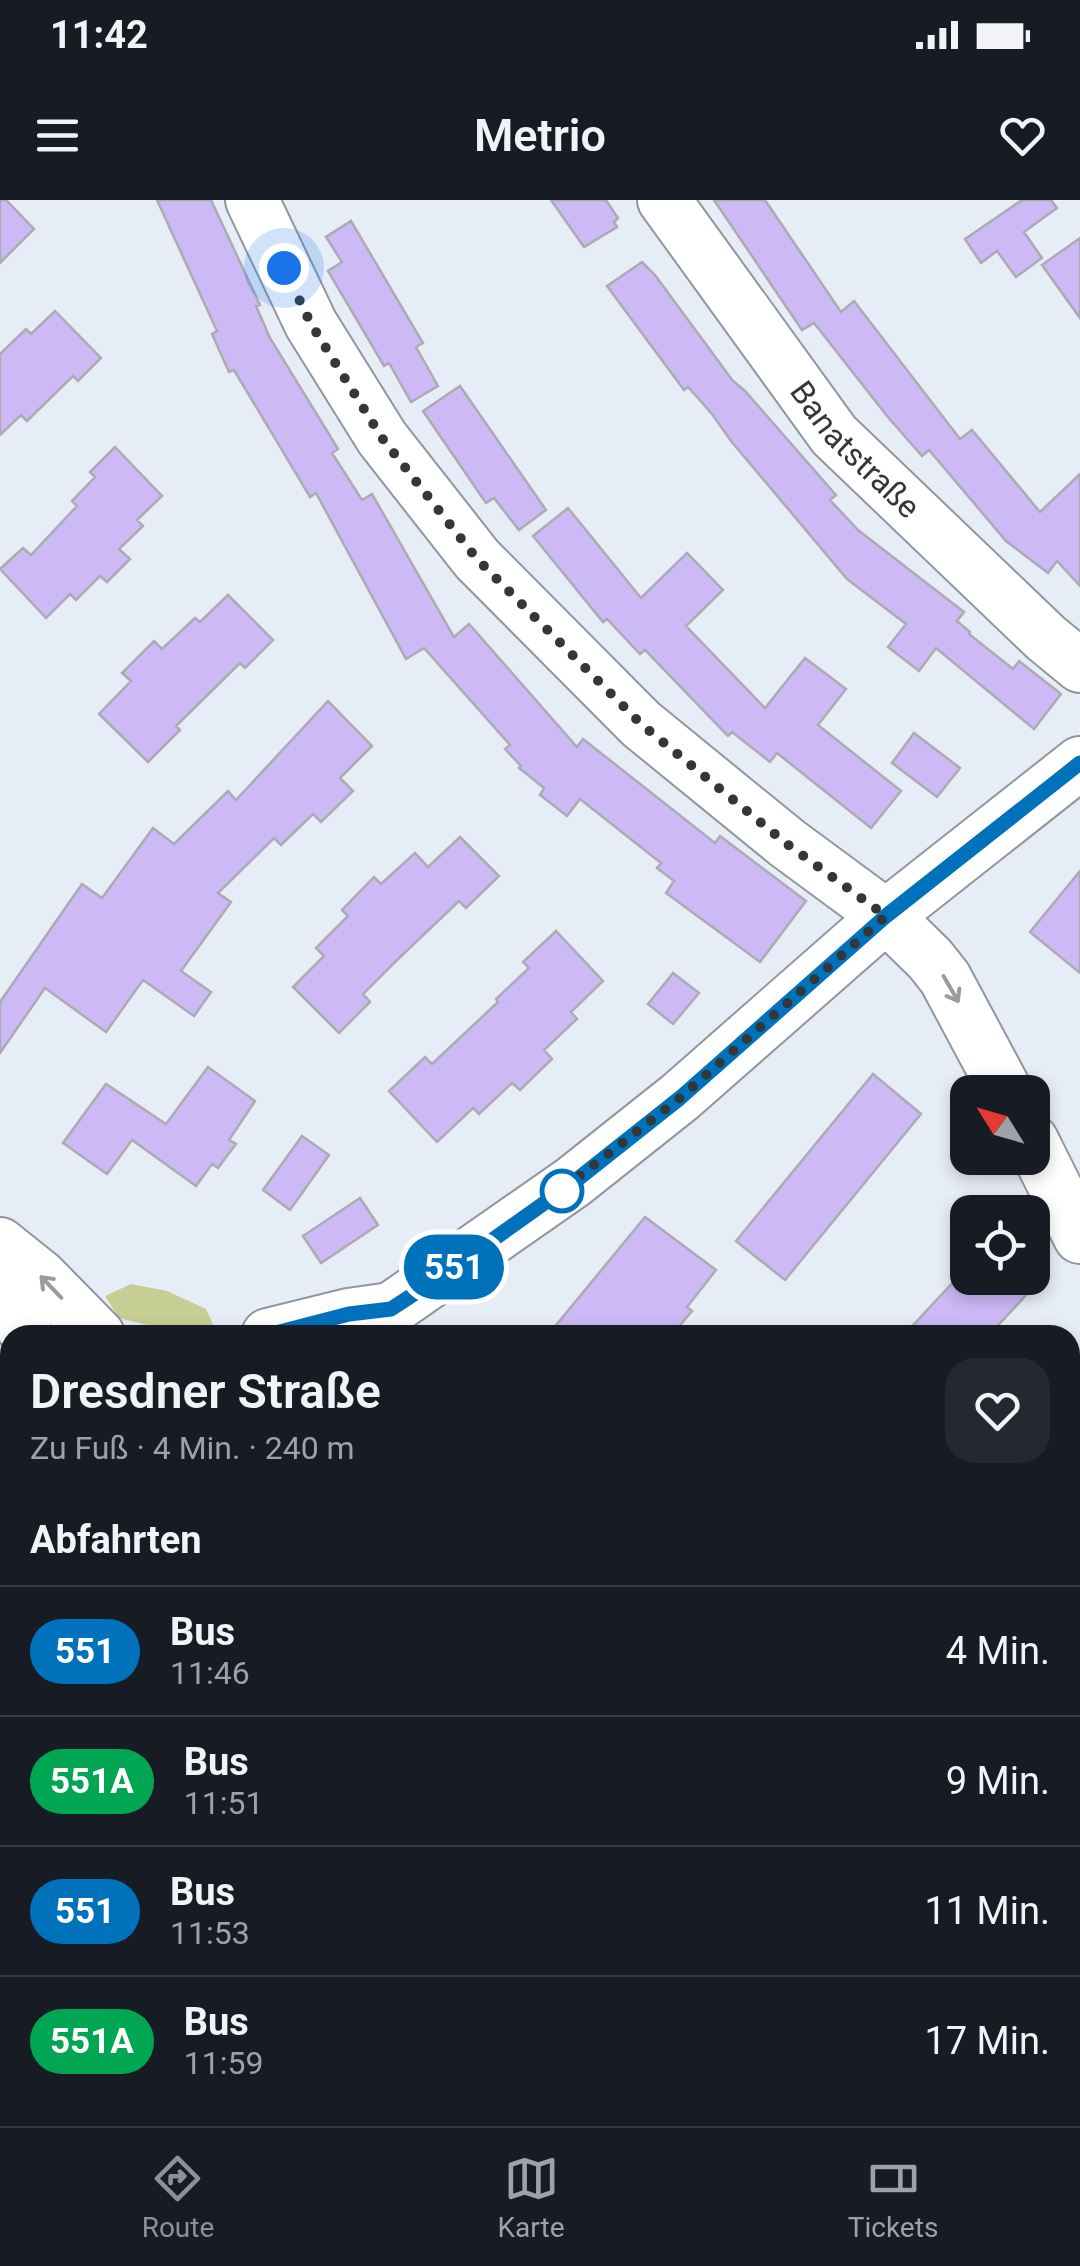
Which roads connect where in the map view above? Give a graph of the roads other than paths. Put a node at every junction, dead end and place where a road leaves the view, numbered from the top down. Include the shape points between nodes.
1 (252, 200) edge
2 (664, 200) edge
3 (1080, 666) edge
4 (1080, 763) edge
5 (886, 916) junction
6 (997, 1075) edge
7 (1049, 1175) edge
8 (1080, 1237) edge
9 (0, 1244) edge
10 (0, 1288) edge
11 (21, 1325) edge
12 (88, 1325) edge
13 (307, 1325) edge
14 (385, 1325) edge
15 (389, 1325) edge

1 - 5 street via 311,324 372,422 477,559 641,724
2 - 3 street, Banatstraße via 834,435
4 - 5 street
5 -> 6 street via 945,978
5 - 15 street via 680,1098
7 - 8 street
12 -> 9 street
10 - 11 street
13 - 14 street via 349,1314

